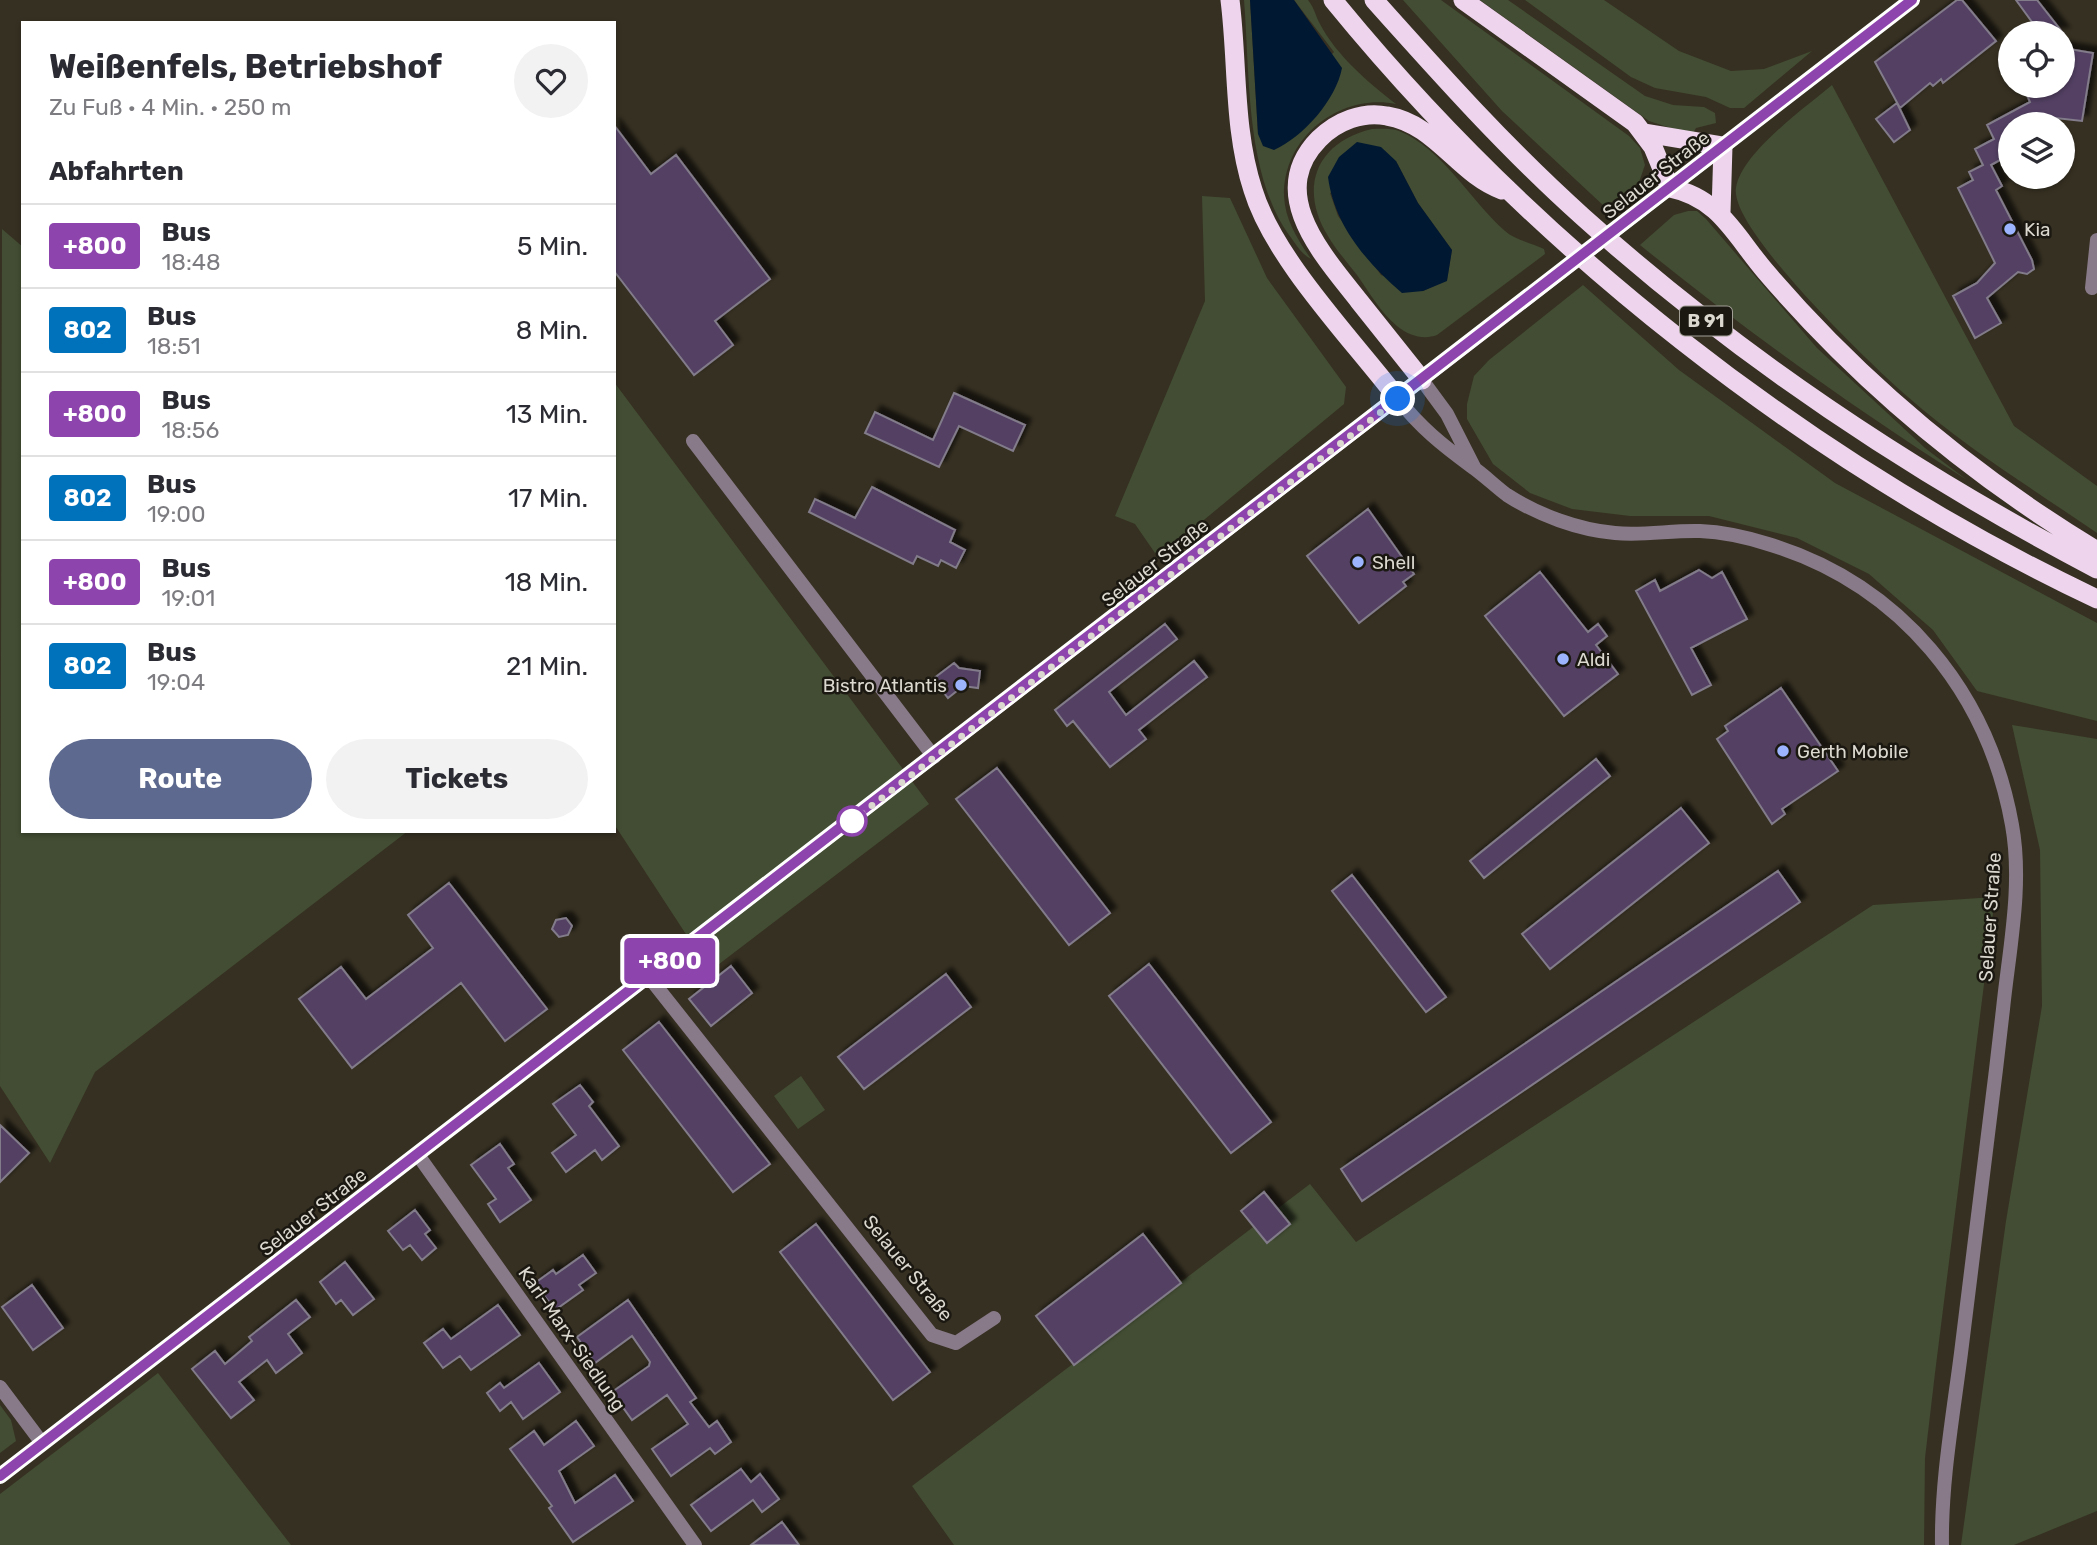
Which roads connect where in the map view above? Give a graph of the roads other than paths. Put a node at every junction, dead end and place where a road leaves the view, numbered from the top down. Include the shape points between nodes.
1 (1230, 0) edge
2 (1333, 0) edge
3 (1374, 0) edge
4 (1463, 0) edge
5 (1912, 0) edge
6 (1644, 133) junction
7 (1723, 146) junction
8 (1670, 188) junction
9 (1513, 193) junction
10 (1721, 212) junction
11 (2097, 240) edge
12 (2092, 288) dead end
13 (1422, 380) junction
14 (1398, 399) junction
15 (693, 441) dead end
16 (1475, 468) junction
17 (2097, 551) edge
18 (2097, 569) edge
19 (2097, 599) edge
20 (934, 757) junction
21 (649, 977) junction
22 (418, 1155) junction
23 (994, 1318) dead end
24 (0, 1387) edge
25 (42, 1443) junction
26 (0, 1476) edge
27 (695, 1545) edge
28 (1942, 1545) edge

1 - 14 highway via 1242,144 1262,214 1289,259
2 - 9 highway, B 91 via 1412,90
3 - 18 highway, B 91 via 1581,216 1732,342 1889,452
4 - 6 highway
5 - 7 main road, Selauer Straße
6 - 7 highway
6 - 8 highway
7 - 8 main road, Selauer Straße
7 - 10 highway
8 - 10 highway via 1697,195
8 - 13 main road, Selauer Straße, bridge
9 - 13 highway via 1484,183 1415,125 1386,116 1342,122 1318,139 1304,162 1298,188 1306,227 1327,261
9 - 19 highway, B 91 via 1641,307 1787,420 1963,530
10 - 17 highway via 1800,311 1897,407 1974,469
11 - 12 street
13 - 14 main road, Selauer Straße
13 - 16 street, Selauer Straße via 1447,414
14 - 16 street, Selauer Straße via 1441,446
14 - 20 main road, Selauer Straße
15 - 20 street
16 - 28 street, Selauer Straße via 1528,507 1577,526 1616,534 1699,531 1733,535 1786,550 1833,572 1913,629 1952,674 1986,734 2013,827 2015,888
20 - 21 main road, Selauer Straße
21 - 22 main road, Selauer Straße
21 - 23 street, Selauer Straße via 932,1335 956,1343
22 - 25 main road, Selauer Straße
22 - 27 street, Karl-Marx-Siedlung
24 - 25 street
25 - 26 main road, Selauer Straße

